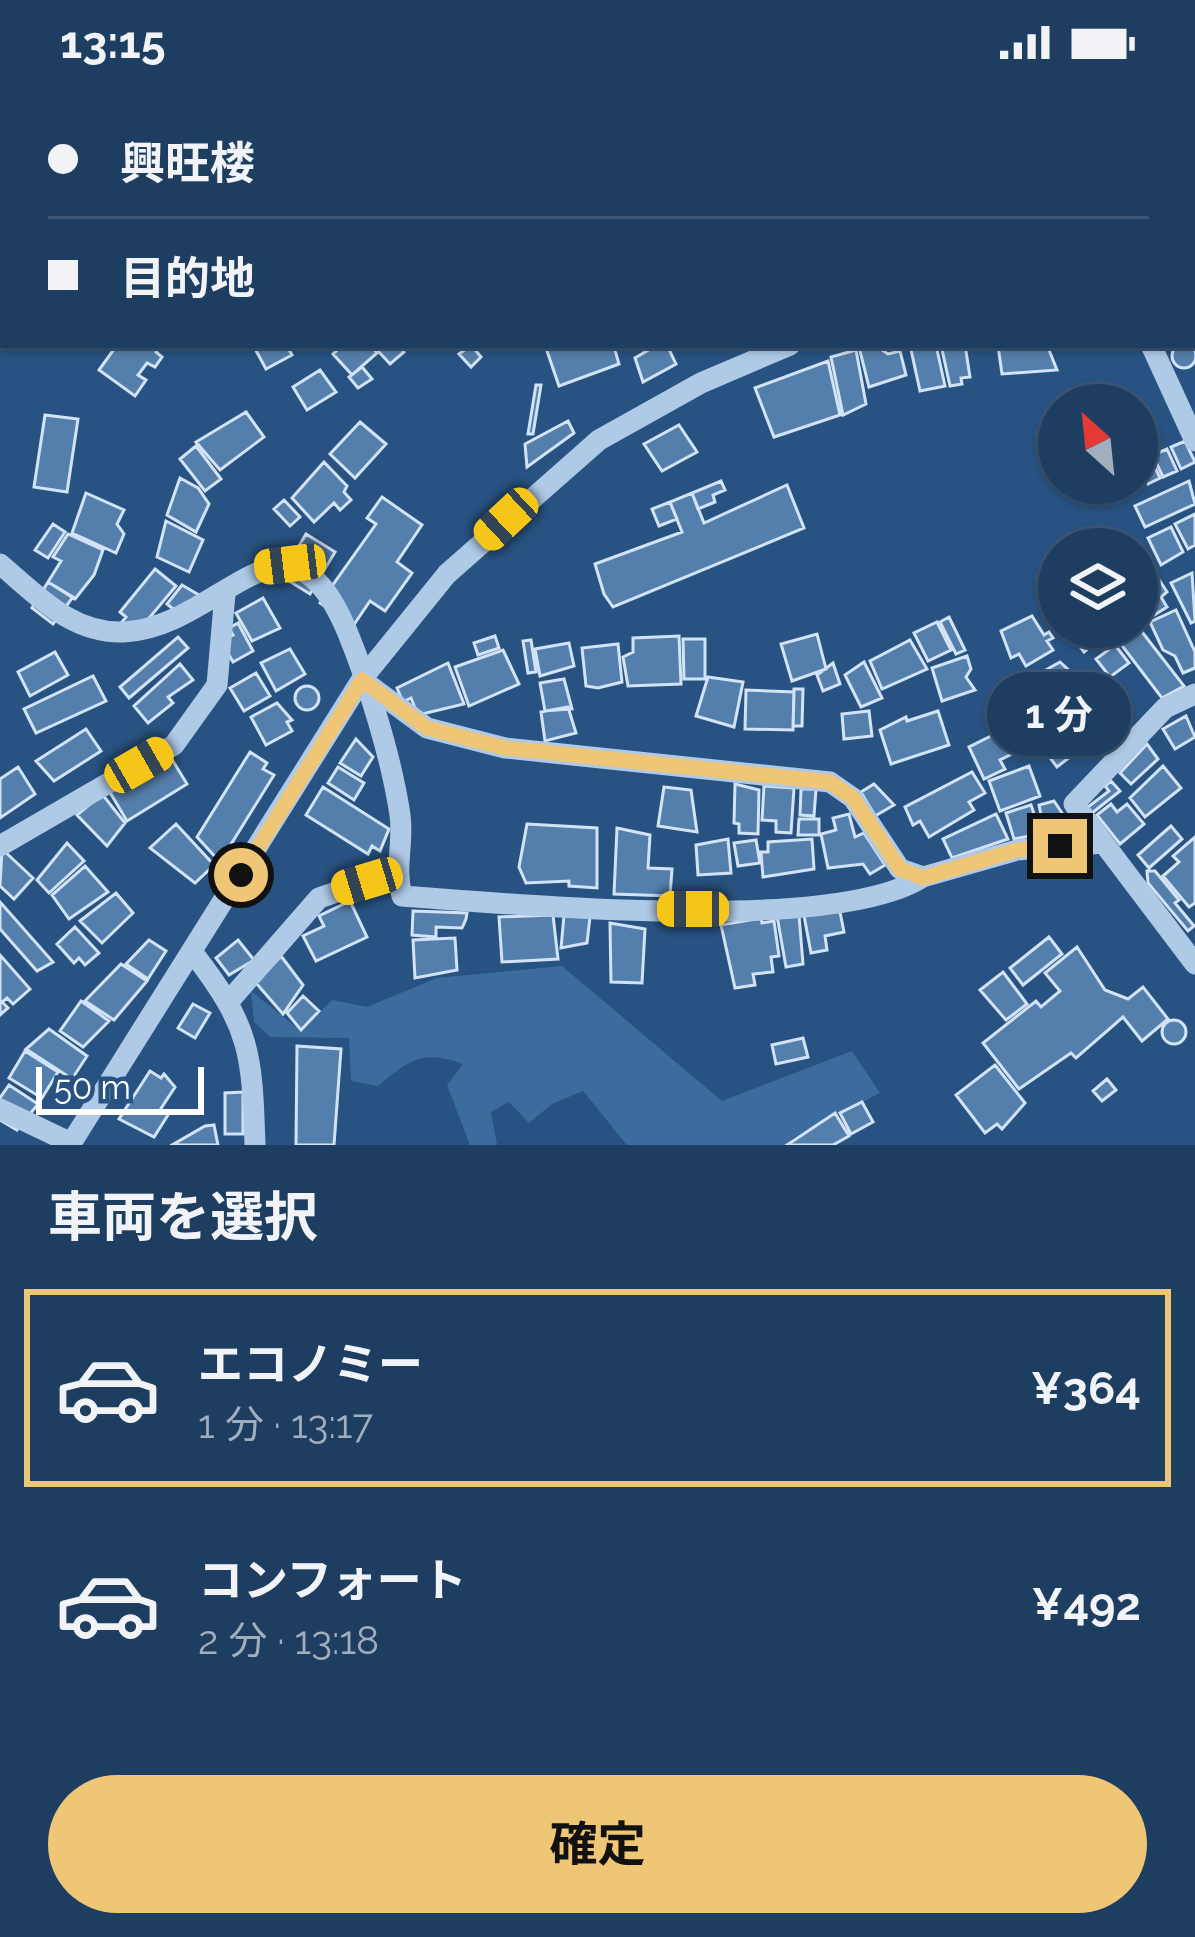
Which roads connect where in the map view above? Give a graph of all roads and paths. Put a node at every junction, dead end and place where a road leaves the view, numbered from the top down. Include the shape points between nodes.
1 (1152, 348) edge
2 (755, 351) edge
3 (1195, 441) edge
4 (0, 564) edge
5 (225, 594) junction
6 (362, 680) junction
7 (1195, 694) edge
8 (1103, 843) junction
9 (0, 846) edge
10 (395, 872) junction
11 (923, 878) junction
12 (193, 953) junction
13 (1195, 964) edge
14 (230, 1000) junction
15 (0, 1109) edge
16 (71, 1144) edge
17 (255, 1145) edge

1 - 3 street
2 - 6 street via 599,440 447,574
4 - 5 street via 63,618 125,632
5 - 6 street via 265,567 290,564 316,575
5 - 9 street via 217,685 174,745
6 - 10 street via 401,818
6 - 11 street via 427,728 505,748 830,782 853,798 900,869
6 - 12 street
7 - 8 street via 1165,708 1074,804
8 - 11 street via 1017,850
8 - 13 street
10 - 11 street via 402,896 608,910 831,903
10 - 14 street via 319,898
12 - 14 street
12 - 16 street
14 - 17 street via 255,1072
15 - 16 street

